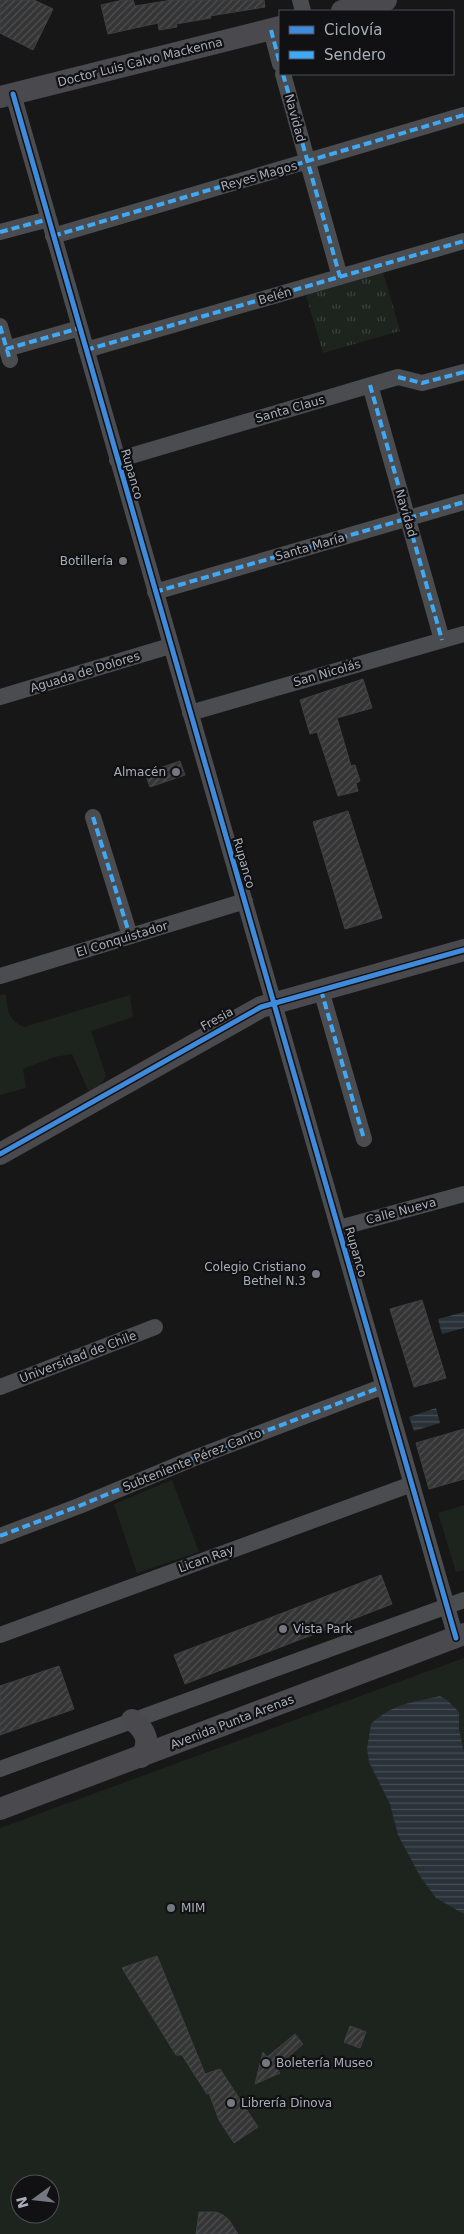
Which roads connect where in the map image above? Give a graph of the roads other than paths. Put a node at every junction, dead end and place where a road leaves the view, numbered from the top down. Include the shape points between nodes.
1 (386, 0) edge
2 (346, 10) edge
3 (275, 28) edge
4 (279, 57) edge
5 (283, 75) edge
6 (6, 95) edge
7 (464, 115) edge
8 (307, 162) junction
9 (48, 219) junction
10 (0, 232) edge
11 (53, 236) junction
12 (464, 241) edge
13 (340, 277) junction
14 (0, 326) edge
15 (80, 328) junction
16 (86, 350) junction
17 (464, 372) edge
18 (370, 385) junction
19 (117, 460) junction
20 (464, 502) edge
21 (408, 519) junction
22 (155, 592) junction
23 (464, 634) edge
24 (442, 640) junction
25 (170, 646) junction
26 (0, 697) edge
27 (190, 713) junction
28 (93, 817) dead end
29 (245, 901) junction
30 (130, 936) junction
31 (464, 950) edge
32 (0, 976) edge
33 (320, 990) junction
34 (274, 1003) junction
35 (364, 1138) dead end
36 (0, 1154) edge
37 (464, 1194) edge
38 (339, 1228) junction
39 (155, 1326) dead end
40 (384, 1386) junction
41 (0, 1387) edge
42 (412, 1484) junction
43 (0, 1536) edge
44 (464, 1600) edge
45 (447, 1606) junction
46 (0, 1635) edge
47 (460, 1636) edge
48 (132, 1720) junction
49 (141, 1757) junction
50 (0, 1769) edge
51 (0, 1809) edge

1 - 2 street
3 - 4 street
3 - 6 street, Doctor Luis Calvo Mackenna
5 - 8 street, Navidad
6 - 9 street, Rupanco
7 - 8 street, Reyes Magos
8 - 11 street, Reyes Magos
8 - 13 street, Navidad
9 - 10 street
9 - 11 street, Rupanco
11 - 15 street, Rupanco
12 - 13 street, Belén
13 - 16 street, Belén
14 - 15 street via 8,355
15 - 16 street, Rupanco
16 - 19 street, Rupanco
17 - 18 street, Santa Claus via 428,382 398,377
18 - 19 street, Santa Claus
18 - 21 street, Navidad
19 - 22 street, Rupanco
20 - 21 street, Santa María
21 - 22 street, Santa María
21 - 24 street, Navidad
22 - 25 street, Rupanco
23 - 24 street, San Nicolás
24 - 27 street, San Nicolás
25 - 26 street, Aguada de Dolores
25 - 27 street, Rupanco
27 - 29 street, Rupanco
28 - 30 street
29 - 30 street, El Conquistador
29 - 34 street, Rupanco
30 - 32 street, El Conquistador
31 - 33 street, Fresia
33 - 34 street, Fresia
33 - 35 street
34 - 36 street, Fresia via 248,1013
34 - 38 street, Rupanco
37 - 38 street, Calle Nueva
38 - 40 street, Rupanco
39 - 41 street, Universidad de Chile
40 - 42 street, Rupanco
40 - 43 street, Subteniente Pérez Canto via 192,1458
42 - 45 street, Rupanco
42 - 46 street, Lican Ray
44 - 45 street
45 - 47 street, Rupanco
45 - 48 street
47 - 49 street, Avenida Punta Arenas
48 - 49 street via 146,1734 146,1746
48 - 50 street
49 - 51 street, Avenida Punta Arenas

